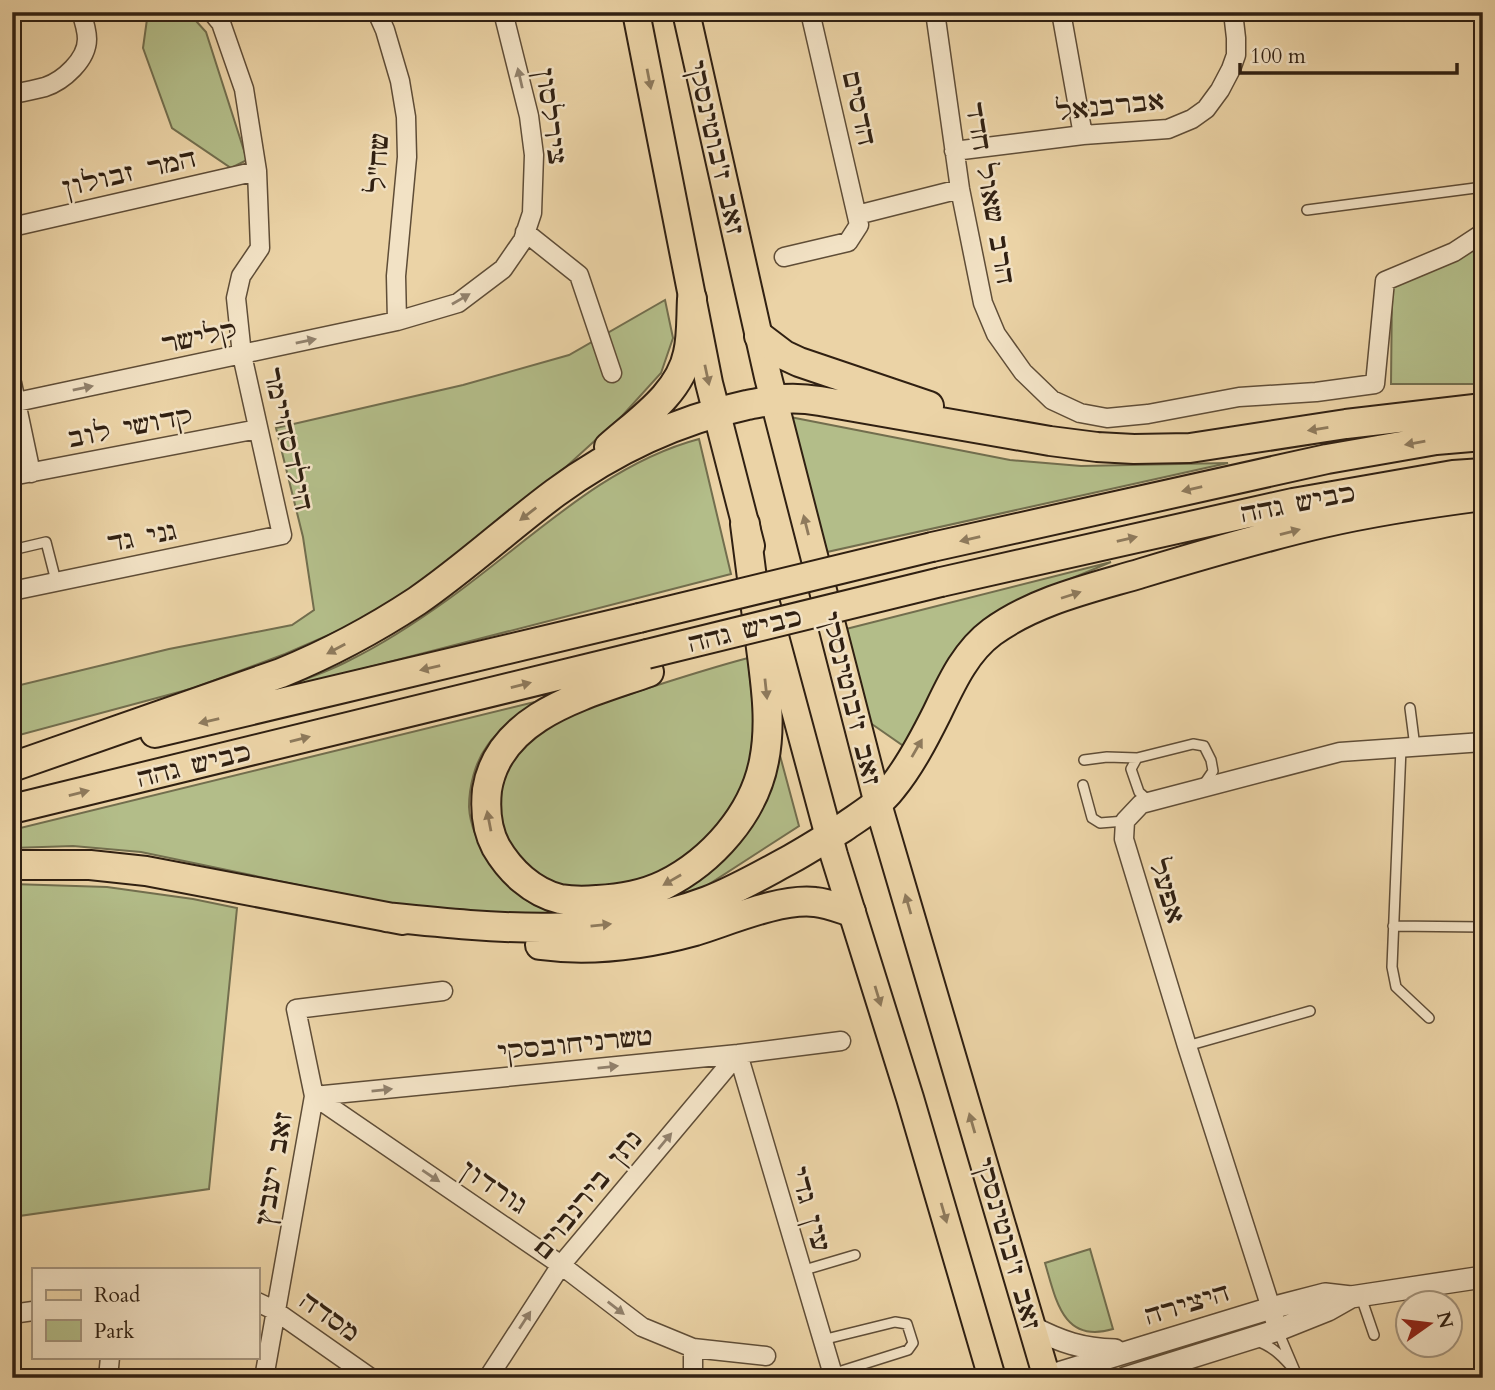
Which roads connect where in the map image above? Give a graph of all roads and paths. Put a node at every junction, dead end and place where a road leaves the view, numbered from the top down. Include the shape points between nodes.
1 (81, 12) edge
2 (212, 12) edge
3 (377, 12) edge
4 (503, 12) edge
5 (636, 12) edge
6 (686, 12) edge
7 (810, 12) edge
8 (935, 12) edge
9 (1061, 12) edge
10 (1233, 12) edge
11 (12, 94) edge
12 (1083, 135) junction
13 (954, 151) junction
14 (257, 171) junction
15 (1483, 187) edge
16 (960, 189) junction
17 (1307, 210) dead end
18 (857, 215) junction
19 (12, 227) edge
20 (525, 232) junction
21 (1483, 233) edge
22 (784, 257) dead end
23 (692, 299) junction
24 (397, 321) junction
25 (759, 336) junction
26 (242, 355) junction
27 (612, 373) dead end
28 (12, 383) edge
29 (774, 400) junction
30 (14, 402) edge
31 (1483, 408) edge
32 (716, 412) junction
33 (258, 429) junction
34 (1015, 435) junction
35 (1483, 436) edge
36 (31, 473) junction
37 (1483, 473) edge
38 (12, 477) edge
39 (557, 491) junction
40 (1483, 496) edge
41 (745, 524) junction
42 (282, 535) joint
43 (12, 550) edge
44 (56, 581) junction
45 (12, 591) edge
46 (648, 663) junction
47 (1410, 708) dead end
48 (1483, 742) edge
49 (1408, 747) junction
50 (1137, 758) junction
51 (1084, 760) dead end
52 (12, 767) edge
53 (1083, 785) dead end
54 (1201, 788) junction
55 (1150, 802) junction
56 (878, 804) junction
57 (12, 809) edge
58 (1125, 821) junction
59 (829, 837) junction
60 (12, 865) edge
61 (851, 912) junction
62 (386, 917) junction
63 (1393, 926) junction
64 (1483, 927) edge
65 (443, 991) dead end
66 (1310, 1011) dead end
67 (1429, 1018) dead end
68 (841, 1041) dead end
69 (1186, 1046) junction
70 (738, 1054) junction
71 (314, 1097) junction
72 (855, 1255) dead end
73 (561, 1265) junction
74 (801, 1271) junction
75 (1483, 1277) edge
76 (1355, 1297) junction
77 (259, 1302) edge
78 (1271, 1308) junction
79 (274, 1310) junction
80 (32, 1311) edge
81 (12, 1314) edge
82 (1032, 1327) junction
83 (1278, 1330) junction
84 (1374, 1335) dead end
85 (822, 1340) junction
86 (1242, 1341) junction
87 (693, 1348) junction
88 (1131, 1351) junction
89 (766, 1356) dead end
90 (110, 1358) edge
91 (1297, 1375) edge
92 (830, 1377) edge
93 (1045, 1377) edge
94 (108, 1378) edge
95 (264, 1378) edge
96 (370, 1378) edge
97 (488, 1378) edge
98 (693, 1378) edge
99 (992, 1378) edge
100 (1125, 1378) edge

1 - 11 street via 87,42 79,61 65,77 46,87
2 - 14 street, הילדסהיימר via 221,23 244,89
3 - 24 street, שח"ל via 400,81 406,117
20 -> 4 street, צירלסון via 532,213 534,155
5 -> 23 main road, זאב ז'בוטינסקי
6 - 25 main road, זאב ז'בוטינסקי
7 - 18 street, הדסים
8 - 13 street, הרב שאול חדד
9 - 12 street
10 - 12 street, אברבנאל via 1236,55 1206,109 1168,130
12 - 13 street, אברבנאל
13 - 16 street, הרב שאול חדד
14 - 19 street, המר זבולון
14 - 26 street, הילדסהיימר via 260,248 241,276 236,298
15 - 17 lane
16 - 18 street
16 - 21 street, הרב שאול חדד via 983,303 996,334 1023,372 1052,400 1080,413 1107,418 1239,397 1375,384 1385,281 1454,252
18 - 22 street via 859,225 848,242
24 -> 20 street, צירלסון via 458,303 503,269
20 - 27 street via 579,275
23 -> 32 main road, זאב ז'בוטינסקי
23 - 39 highway via 689,352 677,381 646,415
26 -> 24 street, קלישר
25 - 29 main road, זאב ז'בוטינסקי
25 - 34 highway via 799,362
30 -> 26 street, קלישר
26 - 33 street, הילדסהיימר
28 - 30 street
29 - 32 highway
29 - 34 highway via 820,401
56 -> 29 main road, זאב ז'בוטינסקי
30 - 36 street
31 -> 34 highway via 1190,448 1097,447
32 - 39 highway via 644,440
32 - 41 main road, זאב ז'בוטינסקי
33 - 36 street, קדושי לוב
33 - 42 street, הילדסהיימר
35 -> 52 highway, כביש גהה, bridge via 1327,459 933,547
36 - 38 street, קדושי לוב
46 -> 37 highway, כביש גהה, bridge via 822,610 941,582 1293,503
39 -> 52 highway via 419,600 324,655
56 -> 40 highway via 906,768 974,648 1013,618 1108,583 1324,523
41 -> 46 highway via 768,734 764,763 744,811 706,857 663,885 633,896 583,901 560,899 536,889 519,877 494,842 486,802 495,763 514,737 538,717
41 - 59 main road, זאב ז'בוטינסקי
42 - 44 street, גני גד
43 - 44 lane via 46,542
44 - 45 street, גני גד
57 -> 46 highway, כביש גהה
47 - 49 lane
48 - 49 street
49 - 54 street via 1340,752
49 - 63 lane
50 - 51 lane
50 - 54 lane via 1193,744 1204,746 1213,771
50 - 55 lane via 1131,769 1139,792
53 - 58 lane via 1092,818 1100,823
54 - 55 street
55 - 58 street via 1141,804
56 - 59 highway
82 -> 56 main road, זאב ז'בוטינסקי
58 - 69 street, אפעל via 1124,839
59 - 61 main road, זאב ז'בוטינסקי
62 -> 59 highway via 513,927 631,922 706,902
60 - 62 highway via 90,865 146,872
61 - 62 highway via 802,902 660,939 588,947 483,936
61 -> 99 main road, זאב ז'בוטינסקי
63 - 64 lane
63 - 67 lane via 1396,987
65 - 71 street, זאב יעבץ via 296,1009
66 - 69 lane
68 - 70 street, טשרניחובסקי
69 - 78 street, אפעל
71 -> 70 street, טשרניחובסקי
73 -> 70 street, נתן בירנבוים
70 - 74 street, עין גדי
71 -> 73 street, גורדון
71 - 79 street, זאב יעבץ
72 - 74 lane
73 -> 87 street, גורדון via 642,1327
97 -> 73 street, נתן בירנבוים
74 - 85 street, עין גדי
75 - 76 street, היצירה
76 - 78 street, היצירה via 1325,1294
76 - 83 street, היצירה
76 - 84 lane
77 - 79 street, מסדה
78 - 83 street, אפעל
78 - 88 street, היצירה
79 - 95 street, זאב יעבץ
79 - 96 street, מסדה
80 - 81 street
82 - 88 street via 1082,1348
82 - 93 main road, זאב ז'בוטינסקי
83 - 86 street, היצירה
83 - 91 lane
85 - 92 street, עין גדי
85 - 92 lane via 895,1322 907,1324 913,1343 908,1350
86 - 91 lane via 1268,1345
86 - 100 street, היצירה
87 - 89 street, גורדון
87 - 98 street
88 - 93 street, היצירה
90 - 94 street

